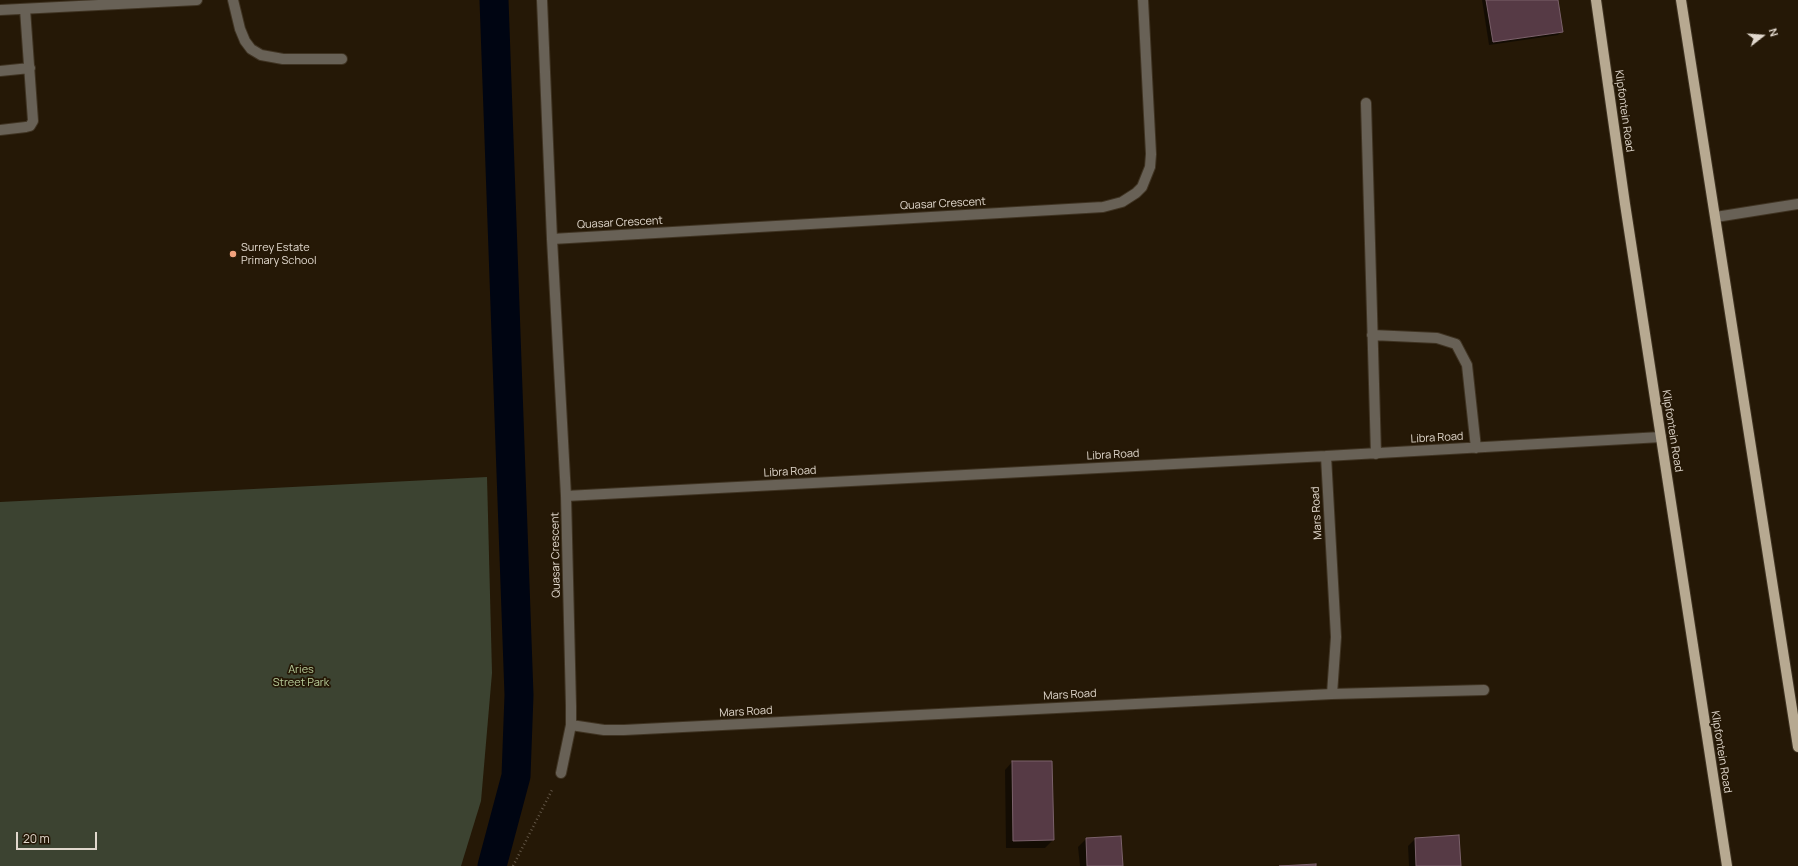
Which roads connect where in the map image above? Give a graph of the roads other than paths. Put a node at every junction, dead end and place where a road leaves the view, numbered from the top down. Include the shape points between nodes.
1 (197, 0) edge
2 (233, 0) edge
3 (542, 0) edge
4 (1143, 0) edge
5 (1596, 0) edge
6 (1681, 0) edge
7 (25, 9) junction
8 (0, 10) edge
9 (342, 59) dead end
10 (30, 68) junction
11 (0, 70) edge
12 (1366, 103) dead end
13 (0, 130) edge
14 (1798, 204) edge
15 (1716, 217) junction
16 (552, 239) junction
17 (1372, 335) junction
18 (1661, 437) junction
19 (1476, 448) junction
20 (1376, 454) junction
21 (1326, 456) junction
22 (566, 496) junction
23 (1484, 690) dead end
24 (1332, 694) junction
25 (571, 726) junction
26 (1798, 747) edge
27 (561, 773) road end
28 (1727, 866) edge

1 - 7 street
2 - 9 street via 245,41 251,50 260,55 283,59
3 - 16 street, Quasar Crescent
4 - 16 street, Quasar Crescent via 1150,167 1142,187 1122,202 1103,207
5 - 18 main road, Klipfontein Road
6 - 15 main road
7 - 8 street
7 - 10 street
10 - 11 street
10 - 13 street via 32,123 26,127
12 - 17 street
14 - 15 street
15 - 26 main road
16 - 22 street, Quasar Crescent
17 - 19 street via 1437,338 1456,344 1467,365
17 - 20 street
18 - 19 street, Libra Road
18 - 28 main road, Klipfontein Road
19 - 20 street, Libra Road
20 - 21 street, Libra Road
21 - 22 street, Libra Road
21 - 24 street, Mars Road via 1336,637
22 - 25 street, Quasar Crescent
23 - 24 street
24 - 25 street, Mars Road via 624,730
25 - 27 street, Quasar Crescent

